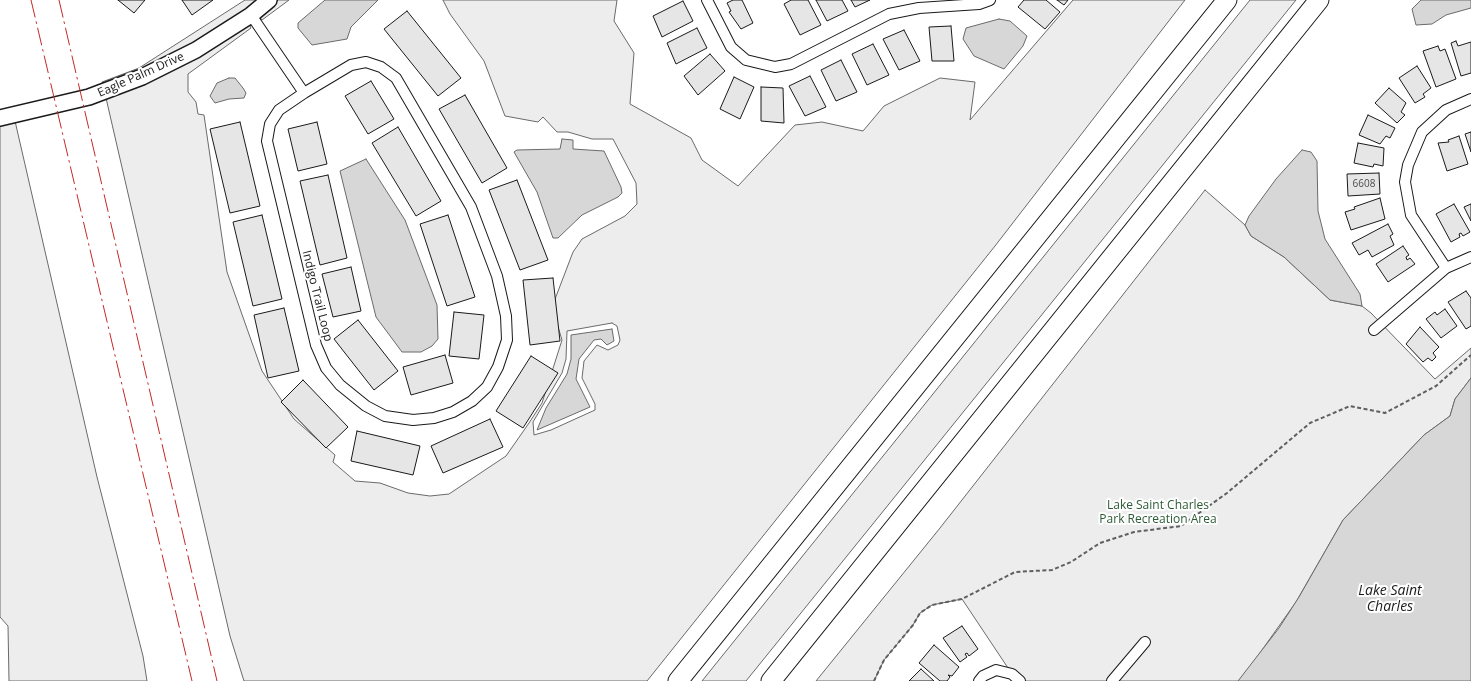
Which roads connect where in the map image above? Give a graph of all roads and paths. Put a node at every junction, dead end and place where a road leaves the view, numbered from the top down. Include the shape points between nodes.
1 (269, 0) edge
2 (707, 0) edge
3 (990, 0) edge
4 (1227, 0) edge
5 (1319, 0) edge
6 (251, 15) junction
7 (304, 93) junction
8 (1471, 99) edge
9 (0, 118) edge
10 (1471, 257) edge
11 (1446, 268) junction
12 (1374, 330) dead end
13 (1471, 355) edge
14 (1145, 642) dead end
15 (678, 681) edge
16 (770, 681) edge
17 (874, 681) edge
18 (979, 681) edge
19 (1020, 681) edge
20 (1112, 681) edge

1 - 6 street, Eagle Palm Drive
2 - 3 street via 730,47 746,60 775,67 791,64 889,14
4 - 15 highway
5 - 16 highway
6 - 7 street
6 - 9 street, Eagle Palm Drive via 196,50 142,77 89,97
7 - 7 street, Indigo Trail Loop via 351,64 366,62 381,67 396,78 471,207 497,276 506,316 507,340 487,387 453,412 413,420 384,416 340,385 326,368 316,345 268,141 270,124 279,110
8 - 11 street via 1446,110 1422,132 1408,165 1405,182 1411,215
10 - 11 street
11 - 12 street
13 - 17 path via 1436,386 1384,413 1350,406 1310,423 1181,526 1134,532 1100,543 1052,570 1015,572 962,599 932,605 920,613 884,660
14 - 20 street
18 - 19 street via 996,670 1012,674

